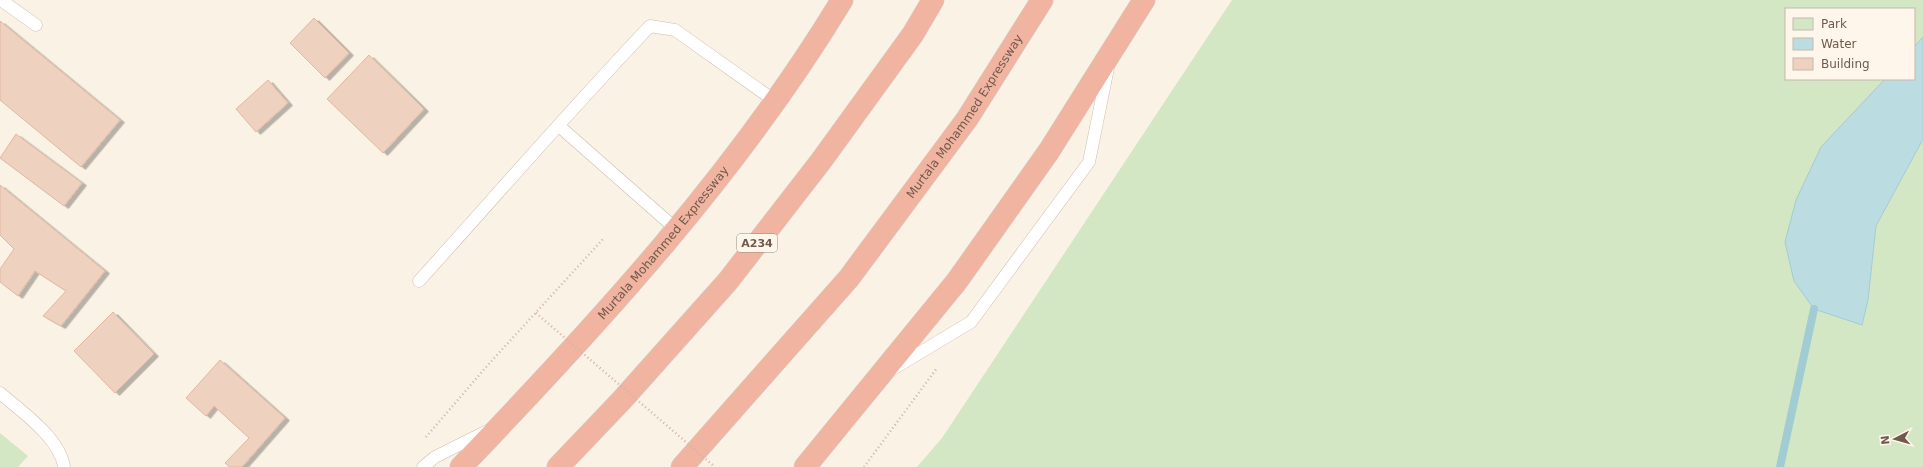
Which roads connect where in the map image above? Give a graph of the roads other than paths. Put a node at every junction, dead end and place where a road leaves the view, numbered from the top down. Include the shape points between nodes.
1 (1, 0) edge
2 (842, 0) edge
3 (933, 0) edge
4 (1042, 0) edge
5 (1144, 0) edge
6 (36, 25) dead end
7 (1111, 52) junction
8 (775, 101) junction
9 (559, 126) junction
10 (676, 229) junction
11 (419, 281) dead end
12 (878, 378) junction
13 (0, 393) edge
14 (503, 424) junction
15 (64, 467) edge
16 (422, 467) edge
17 (461, 467) edge
18 (558, 467) edge
19 (682, 467) edge
20 (805, 467) edge

1 - 6 lane
2 - 8 highway, Murtala Mohammed Expressway
3 - 18 highway, A234 via 913,34 821,161 728,281
4 - 19 highway, Murtala Mohammed Expressway via 967,119 849,278
5 - 7 highway
7 - 12 highway via 1049,151 957,281
7 - 12 lane via 1089,162 971,322
8 - 9 lane via 675,30 650,26 583,96
8 - 10 highway, Murtala Mohammed Expressway
9 - 10 lane
9 - 11 lane
10 - 14 highway, Murtala Mohammed Expressway via 618,299
12 - 20 highway
13 - 15 lane via 48,436
14 - 16 lane via 435,456
14 - 17 highway, Murtala Mohammed Expressway

